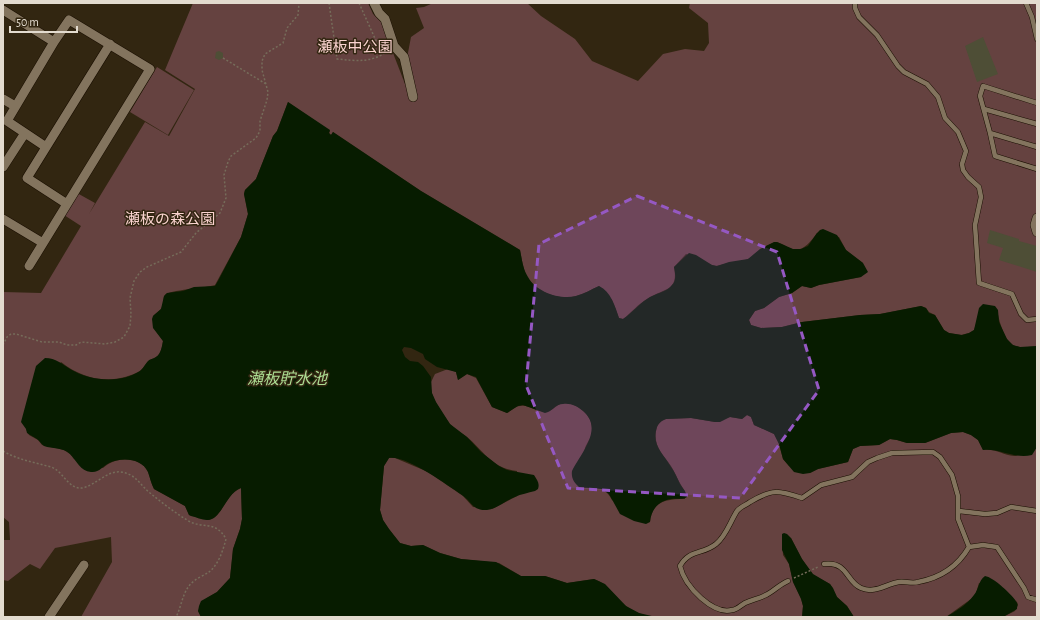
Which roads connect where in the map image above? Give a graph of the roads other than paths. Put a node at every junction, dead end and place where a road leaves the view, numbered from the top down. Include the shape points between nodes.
1 (374, 3) edge
2 (855, 3) edge
3 (1026, 3) edge
4 (3, 10) edge
5 (1037, 39) edge
6 (54, 42) junction
7 (110, 44) junction
8 (413, 97) dead end
9 (3, 99) edge
10 (1037, 103) edge
11 (16, 106) junction
12 (984, 109) junction
13 (1037, 124) edge
14 (24, 133) junction
15 (990, 133) junction
16 (46, 147) junction
17 (1037, 147) edge
18 (3, 167) edge
19 (1037, 169) edge
20 (67, 204) junction
21 (1037, 218) edge
22 (3, 219) edge
23 (1037, 232) edge
24 (43, 243) junction
25 (29, 266) dead end
26 (1037, 319) edge
27 (1037, 511) edge
28 (959, 512) junction
29 (969, 547) junction
30 (84, 564) dead end
31 (824, 564) road end
32 (788, 581) road end
33 (1037, 600) edge
34 (49, 617) edge

1 - 8 street via 385,19 394,46 404,57
2 - 26 lane via 859,17 877,35 898,66 927,84 938,97 945,118 958,132 966,151 963,170 979,187 981,197 975,226 979,283 1012,294 1021,314 1027,320
3 - 5 lane
4 - 6 street
6 - 7 street via 69,20
6 - 11 street
7 - 16 street
7 - 20 street via 150,69
9 - 11 street
10 - 12 lane via 983,86 980,96
11 - 14 street via 7,121
12 - 13 lane
12 - 15 lane
14 - 16 street
14 - 18 street
15 - 17 lane
15 - 19 lane via 995,156
16 - 20 street via 27,178
20 - 24 street
21 - 23 street
22 - 24 street
24 - 25 street
27 - 28 lane via 1011,507 997,513
28 - 29 lane via 958,519
28 - 32 lane via 952,475 940,457 933,452 892,453 868,462 852,477 821,485 802,498 786,492 774,492 760,497 739,509 727,531 716,544 705,551 689,555 680,566 694,592 706,603 718,609 732,610 764,597
29 - 31 lane via 956,565 944,573 917,583 900,582 871,590 860,588 853,583 847,573 839,567
29 - 33 lane via 997,547 1028,597
30 - 34 street

